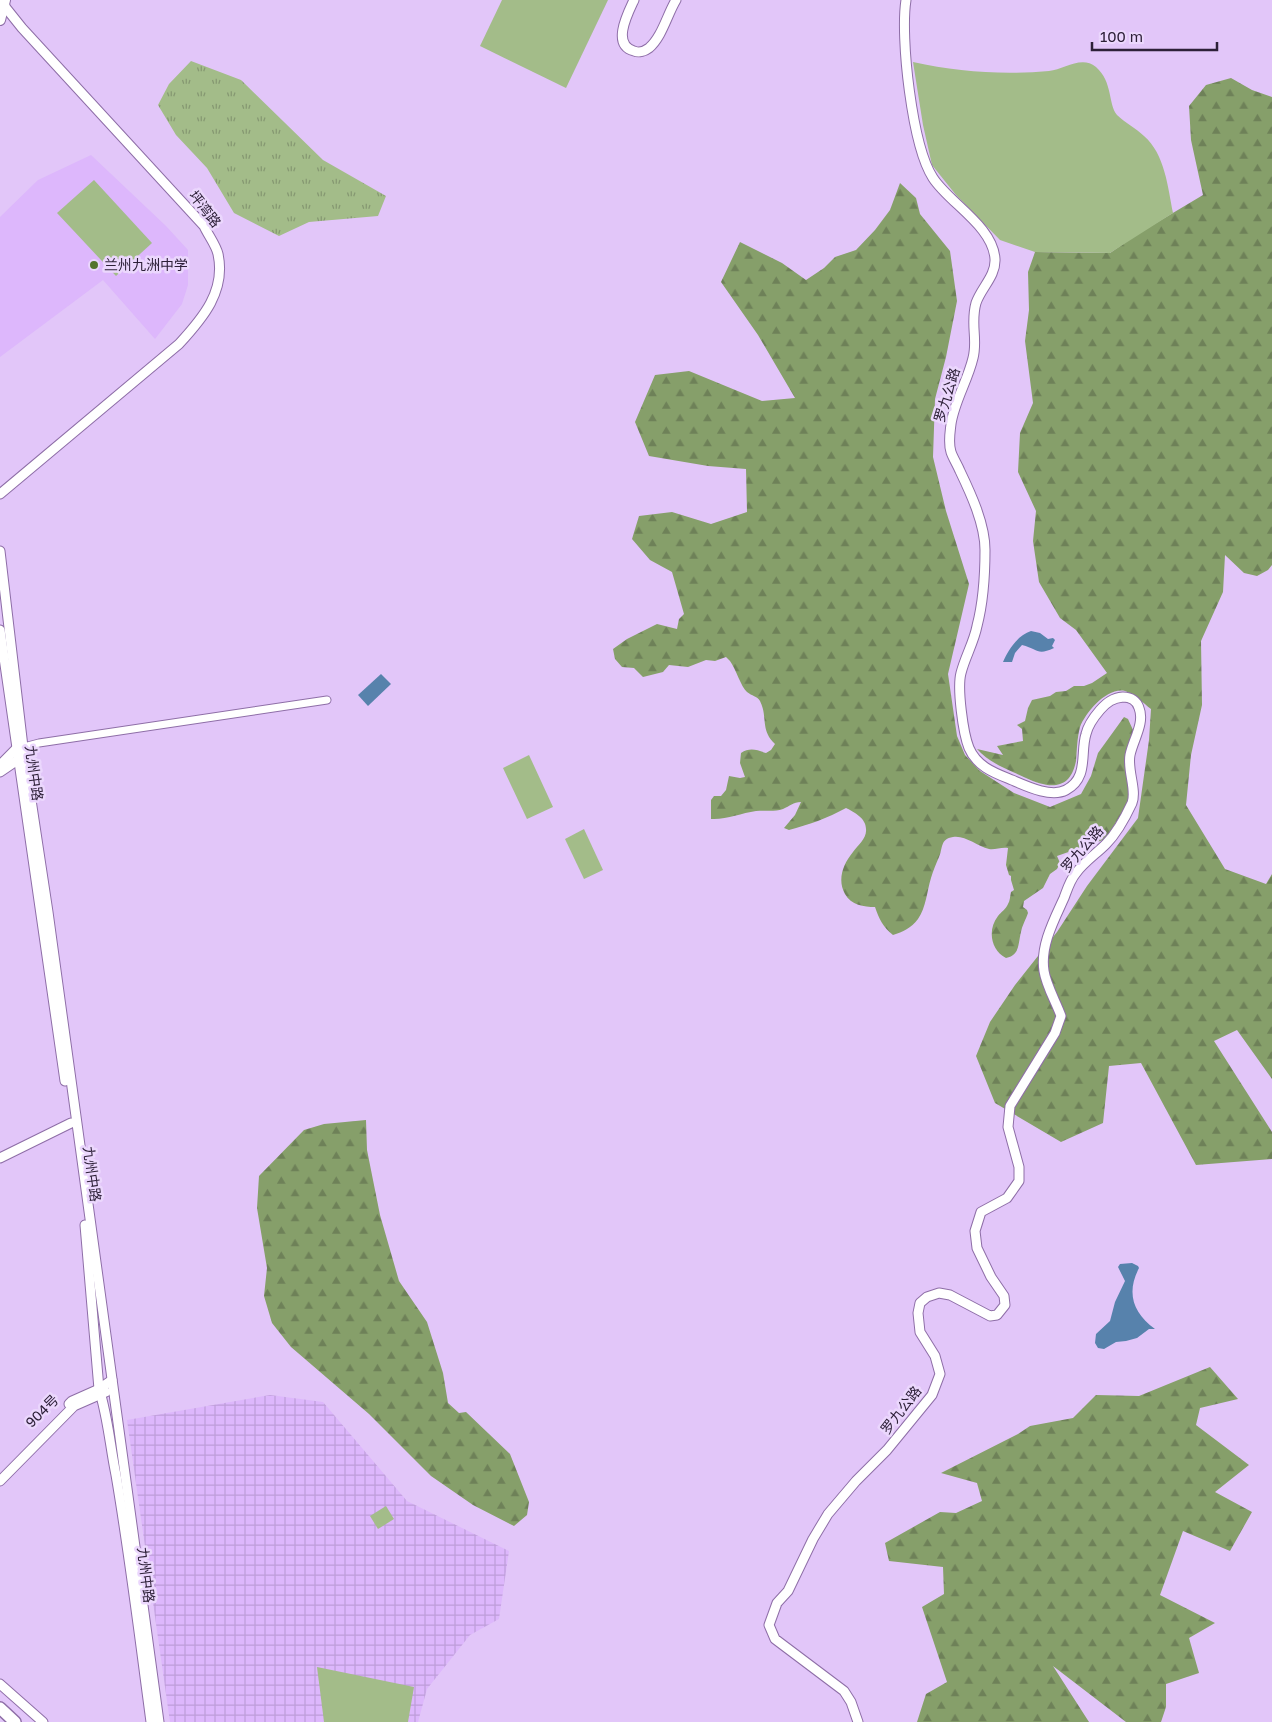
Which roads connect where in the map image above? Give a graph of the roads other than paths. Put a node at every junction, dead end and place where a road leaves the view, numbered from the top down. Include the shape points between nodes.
1 (634, 0) edge
2 (676, 0) edge
3 (906, 0) edge
4 (4, 2) edge
5 (0, 20) edge
6 (0, 494) edge
7 (0, 550) edge
8 (0, 630) edge
9 (327, 700) dead end
10 (21, 752) junction
11 (0, 765) edge
12 (0, 772) edge
13 (71, 1123) junction
14 (0, 1158) edge
15 (113, 1384) junction
16 (100, 1392) junction
17 (0, 1472) edge
18 (0, 1481) edge
19 (0, 1684) edge
20 (0, 1708) edge
21 (16, 1722) edge
22 (43, 1722) edge
23 (150, 1722) edge
24 (160, 1722) edge
25 (858, 1722) edge

1 - 2 street via 622,34 625,45 633,51 643,52 658,36
3 - 25 street, 罗九公路 via 905,38 922,157 933,178 988,238 996,258 995,270 974,308 974,356 952,418 950,435 950,450 979,518 985,546 978,622 960,677 968,744 978,763 989,770 1052,793 1066,790 1081,775 1086,731 1110,700 1129,697 1141,710 1139,732 1128,766 1134,799 1110,840 1074,874 1042,959 1044,976 1061,1016 1055,1033 1010,1106 1008,1127 1019,1167 1019,1181 1007,1198 981,1212 975,1231 977,1248 1004,1296 1005,1305 997,1315 990,1316 950,1295 939,1293 920,1303 920,1332 940,1374 932,1395 828,1514 788,1591 777,1603 769,1625 775,1639 844,1691
4 - 5 main road
4 - 6 street, 坪湾路 via 22,28 204,226 218,252 220,276 213,301 179,344
7 - 10 street
8 - 10 street, 九州中路
9 - 10 street
10 - 11 street
10 - 12 street
10 - 13 street, 九州中路
10 - 15 street via 48,912
13 - 14 street
13 - 16 street, 九州中路 via 84,1218
15 - 16 street, 904号
15 - 24 street
16 - 17 street, 904号 via 72,1401
16 - 18 street via 74,1406
16 - 23 street, 九州中路 via 128,1541
19 - 22 street
20 - 21 highway

